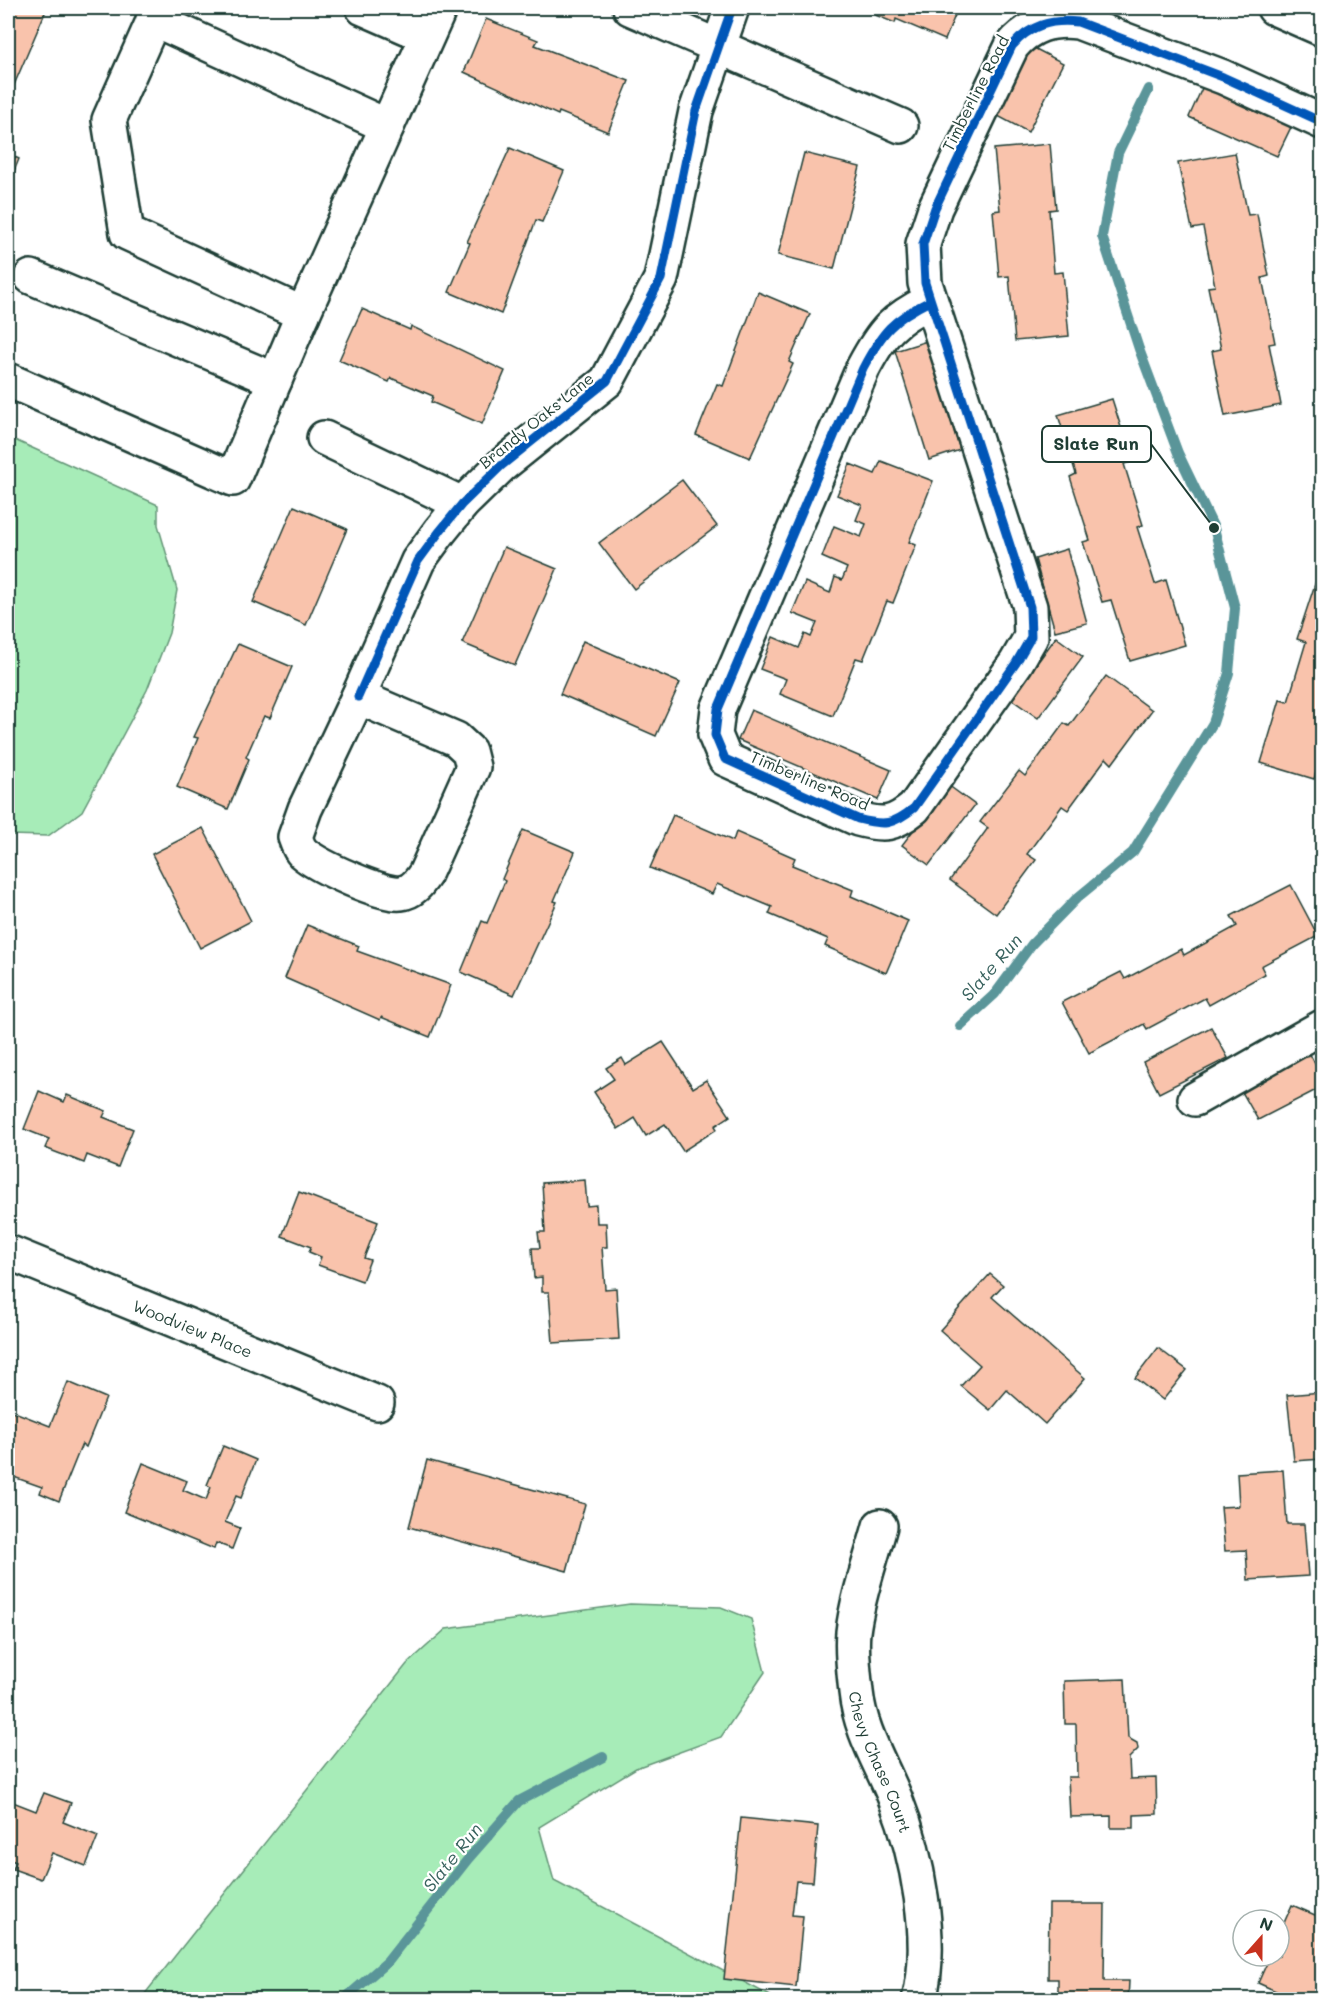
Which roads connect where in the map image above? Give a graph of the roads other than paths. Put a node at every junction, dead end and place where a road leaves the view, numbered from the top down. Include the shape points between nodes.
1 (363, 8) edge
2 (630, 8) edge
3 (732, 8) edge
4 (1274, 8) edge
5 (156, 13) edge
6 (433, 22) edge
7 (1323, 29) edge
8 (718, 46) junction
9 (1323, 122) edge
10 (387, 126) junction
11 (901, 126) dead end
12 (31, 277) dead end
13 (930, 301) junction
14 (303, 314) junction
15 (8, 380) edge
16 (275, 380) junction
17 (324, 438) dead end
18 (462, 504) junction
19 (358, 697) junction
20 (1323, 1027) edge
21 (1195, 1099) dead end
22 (8, 1252) edge
23 (377, 1403) dead end
24 (880, 1526) dead end
25 (919, 2000) edge

1 - 6 street
2 - 8 street
3 - 8 street, Brandy Oaks Lane
4 - 7 street
5 - 10 street
5 - 14 street via 109,120 127,233
6 - 10 street
8 - 11 street
8 - 18 street, Brandy Oaks Lane via 696,111 661,279 607,381 501,466
9 - 13 street, Timberline Road via 1223,77 1078,22 1034,27 1012,46 935,208 923,244
10 - 14 street
12 - 16 street
13 - 13 street, Timberline Road via 1030,608 1030,638 914,808 898,820 878,825 725,759 715,735 718,709 862,368 889,325
14 - 16 street
15 - 16 street via 233,479
17 - 18 street
18 - 19 street, Brandy Oaks Lane via 418,561
19 - 19 street, Brandy Oaks Lane via 295,837 301,852 313,861 386,893 402,893 416,886 425,874 473,767 469,751 456,739
20 - 21 street
22 - 23 street, Woodview Place
24 - 25 street, Chevy Chase Court via 853,1633 856,1694 870,1747 913,1848 924,1930

